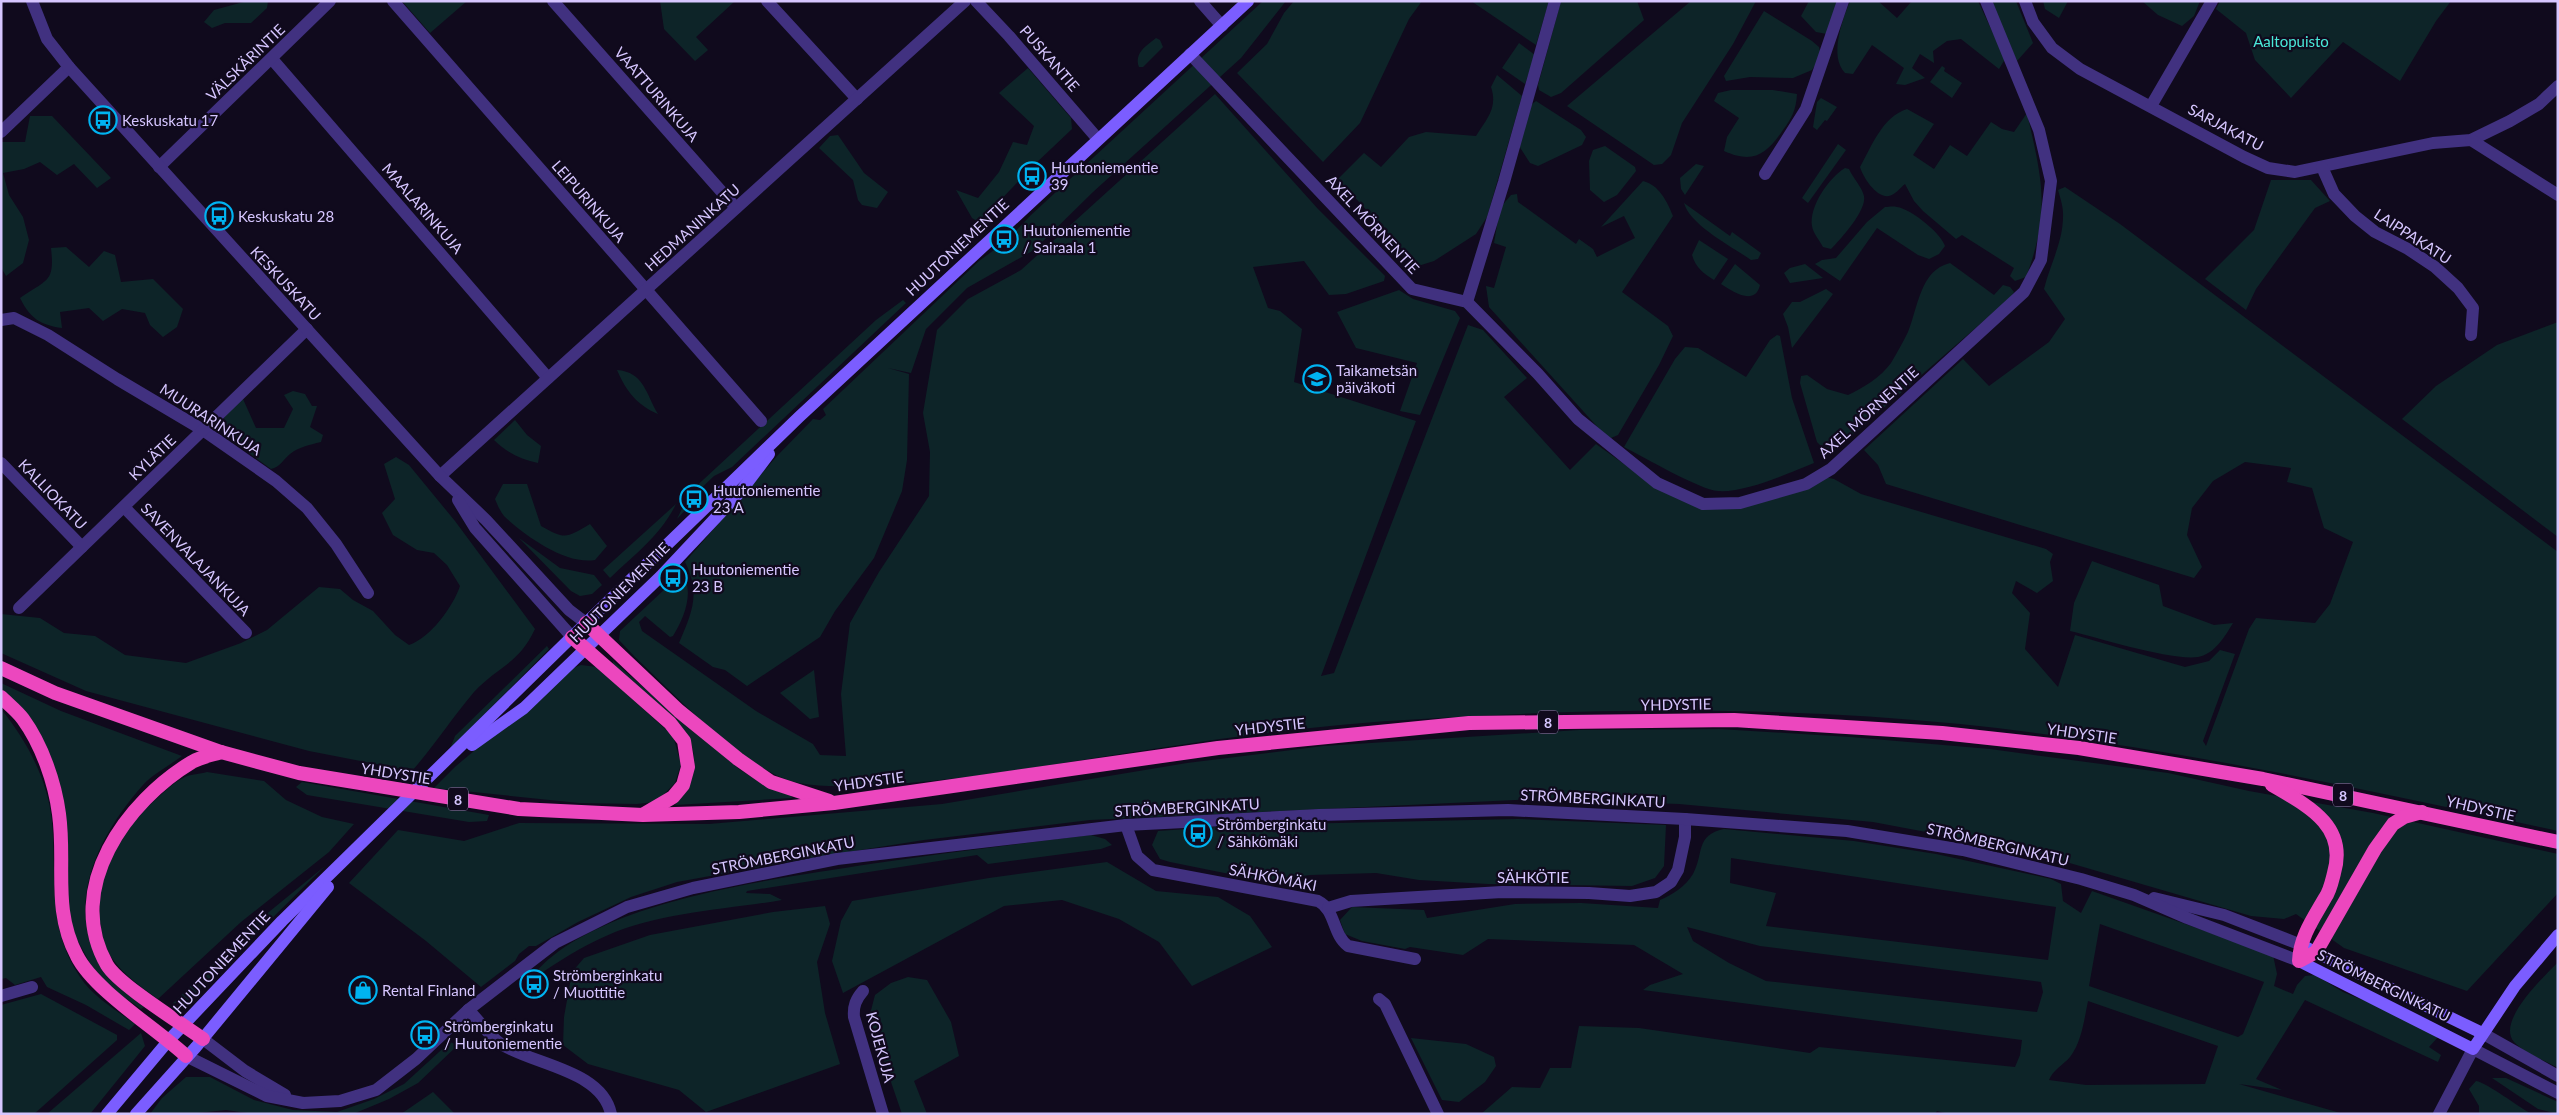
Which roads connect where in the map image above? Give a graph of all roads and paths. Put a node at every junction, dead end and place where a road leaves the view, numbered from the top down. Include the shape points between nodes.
1 (32, 1) edge
2 (330, 1) edge
3 (394, 1) edge
4 (553, 1) edge
5 (767, 1) edge
6 (965, 1) edge
7 (976, 1) edge
8 (1200, 1) edge
9 (1248, 1) edge
10 (1554, 1) edge
11 (1844, 1) edge
12 (1986, 1) edge
13 (2025, 1) edge
14 (2212, 1) edge
15 (1222, 26) junction
16 (1190, 54) junction
17 (272, 59) junction
18 (69, 67) junction
19 (2558, 86) edge
20 (857, 99) junction
21 (2151, 106) junction
22 (1, 132) edge
23 (1098, 138) junction
24 (2470, 140) junction
25 (160, 167) junction
26 (2322, 168) junction
27 (1765, 174) dead end
28 (2558, 195) edge
29 (736, 208) junction
30 (646, 290) junction
31 (1467, 302) junction
32 (1, 320) edge
33 (307, 329) junction
34 (2470, 335) dead end
35 (548, 378) junction
36 (799, 417) junction
37 (761, 421) dead end
38 (203, 430) junction
39 (1, 463) edge
40 (440, 476) junction
41 (451, 487) junction
42 (124, 507) junction
43 (82, 547) junction
44 (368, 593) dead end
45 (19, 608) dead end
46 (586, 623) junction
47 (246, 633) dead end
48 (599, 636) junction
49 (572, 637) junction
50 (585, 649) junction
51 (1, 668) edge
52 (1, 697) edge
53 (221, 752) junction
54 (440, 768) junction
55 (2263, 779) junction
56 (834, 803) junction
57 (2423, 812) junction
58 (643, 815) junction
59 (1685, 819) junction
60 (1126, 826) junction
61 (366, 840) junction
62 (2558, 842) edge
63 (2134, 895) junction
64 (1328, 908) junction
65 (2558, 934) edge
66 (2299, 944) junction
67 (2316, 952) junction
68 (1415, 959) dead end
69 (2299, 961) junction
70 (32, 987) dead end
71 (864, 991) dead end
72 (1, 996) edge
73 (1379, 999) dead end
74 (468, 1010) junction
75 (184, 1025) junction
76 (2482, 1033) junction
77 (203, 1039) junction
78 (169, 1040) junction
79 (2473, 1048) junction
80 (186, 1056) junction
81 (2558, 1076) edge
82 (2558, 1093) edge
83 (304, 1103) junction
84 (107, 1114) edge
85 (136, 1114) edge
86 (612, 1114) edge
87 (883, 1114) edge
88 (1438, 1114) edge
89 (2439, 1114) edge

1 - 18 street, KESKUSKATU via 48,39
2 - 17 street, VÄLSKÄRINTIE
3 - 30 street, LEIPURINKUJA
4 - 29 street, VAATTURINKUJA
5 - 20 street
6 - 20 street, HEDMANINKATU
7 - 23 street, PUSKANTIE
8 - 15 street
9 - 15 main road, HUUTONIEMENTIE
10 - 31 street
11 - 27 street via 1806,109
12 - 31 street, AXEL MÖRNENTIE via 2039,130 2050,182 2041,260 2024,292 1831,468 1806,484 1740,503 1703,504 1657,483 1578,419
13 - 21 street, SARJAKATU via 2033,22 2052,48 2080,69
14 - 21 street
15 - 16 main road, HUUTONIEMENTIE
16 - 23 main road, HUUTONIEMENTIE
16 - 31 street, AXEL MÖRNENTIE via 1412,289
17 - 25 street, VÄLSKÄRINTIE
17 - 35 street, MAALARINKUJA
18 - 22 street
18 - 25 street, KESKUSKATU
19 - 24 street, SARJAKATU via 2538,104
20 - 29 street, HEDMANINKATU
21 - 26 street, SARJAKATU via 2268,168 2295,172
23 - 36 main road, HUUTONIEMENTIE
24 - 26 street, SARJAKATU via 2433,143
24 - 28 street
25 - 33 street, KESKUSKATU
26 - 34 street, LAIPPAKATU via 2334,194 2359,220 2431,264 2458,288 2473,308
29 - 30 street, HEDMANINKATU
30 - 35 street, HEDMANINKATU
30 - 37 street, LEIPURINKUJA
32 - 38 street, MUURARINKUJA via 14,318 25,322
33 - 38 street, KYLÄTIE
33 - 40 street, KESKUSKATU
35 - 40 street, HEDMANINKATU
36 - 46 main road, HUUTONIEMENTIE
36 - 48 main road, HUUTONIEMENTIE via 741,491
38 - 42 street, KYLÄTIE
38 - 44 street, MUURARINKUJA via 276,481 302,504 336,544
39 - 43 street, KALLIOKATU
40 - 41 street, KESKUSKATU
41 - 46 street, KESKUSKATU via 569,610
41 - 49 street, KESKUSKATU via 475,528
42 - 43 street, KYLÄTIE
42 - 47 street, SAVENVALAJANKUJA
43 - 45 street, KYLÄTIE
46 - 48 highway
46 - 49 main road, HUUTONIEMENTIE
48 - 50 main road, HUUTONIEMENTIE
48 - 56 highway via 679,711 738,759 771,782
49 - 50 highway
49 - 54 main road, HUUTONIEMENTIE
50 - 54 main road, HUUTONIEMENTIE via 524,708
50 - 58 highway via 670,723 684,741 688,767 683,785 673,797
51 - 53 highway, YHDYSTIE / 8 via 55,693
52 - 78 highway via 30,731 49,777 59,814 61,908 66,931 78,958 103,988
53 - 58 highway, YHDYSTIE / 8 via 299,773 519,809
53 - 75 highway via 194,761 158,785 117,833 97,873 91,912 95,938 107,966 122,981
54 - 61 main road, HUUTONIEMENTIE
55 - 56 highway, YHDYSTIE / 8 via 2079,748 1942,733 1734,720 1469,723 1218,748
55 - 57 highway, YHDYSTIE / 8
55 - 66 highway via 2319,815 2330,829 2336,845 2338,859 2328,894
56 - 58 highway, YHDYSTIE / 8 via 739,812
57 - 62 highway, YHDYSTIE / 8
57 - 67 highway via 2404,817 2394,824 2375,849
59 - 60 street, STRÖMBERGINKATU via 1508,810 1319,815
59 - 63 street, STRÖMBERGINKATU via 1847,831 1963,850
59 - 64 street, SÄHKÖTIE via 1678,870 1671,882 1656,892 1630,896 1502,892 1350,901
60 - 64 street, SÄHKÖMÄKI via 1137,856 1153,870 1318,902
60 - 74 street, STRÖMBERGINKATU via 837,859 684,891 627,908 555,943
61 - 75 main road, HUUTONIEMENTIE via 282,921
61 - 77 main road, HUUTONIEMENTIE
63 - 66 street, STRÖMBERGINKATU via 2224,914
63 - 69 street, STRÖMBERGINKATU
64 - 68 street, SÄHKÖMÄKI via 1340,939 1348,946
65 - 76 main road via 2514,986
66 - 67 main road, STRÖMBERGINKATU
66 - 69 highway
67 - 69 highway
67 - 76 main road, STRÖMBERGINKATU
69 - 79 main road, STRÖMBERGINKATU
70 - 72 street
71 - 87 street, KOJEKUJA via 853,1008 854,1017
73 - 88 street via 1385,1004
74 - 83 street, STRÖMBERGINKATU via 416,1059 376,1090 340,1101
74 - 86 street via 499,1043 580,1077 598,1089 609,1103
75 - 77 highway
75 - 78 main road, HUUTONIEMENTIE
76 - 79 main road
76 - 81 street, STRÖMBERGINKATU
77 - 80 main road, HUUTONIEMENTIE
77 - 83 street, STRÖMBERGINKATU via 265,1085
78 - 80 highway
78 - 84 main road, HUUTONIEMENTIE
79 - 82 street, STRÖMBERGINKATU
79 - 89 street
80 - 83 street, STRÖMBERGINKATU via 267,1096
80 - 85 main road, HUUTONIEMENTIE

